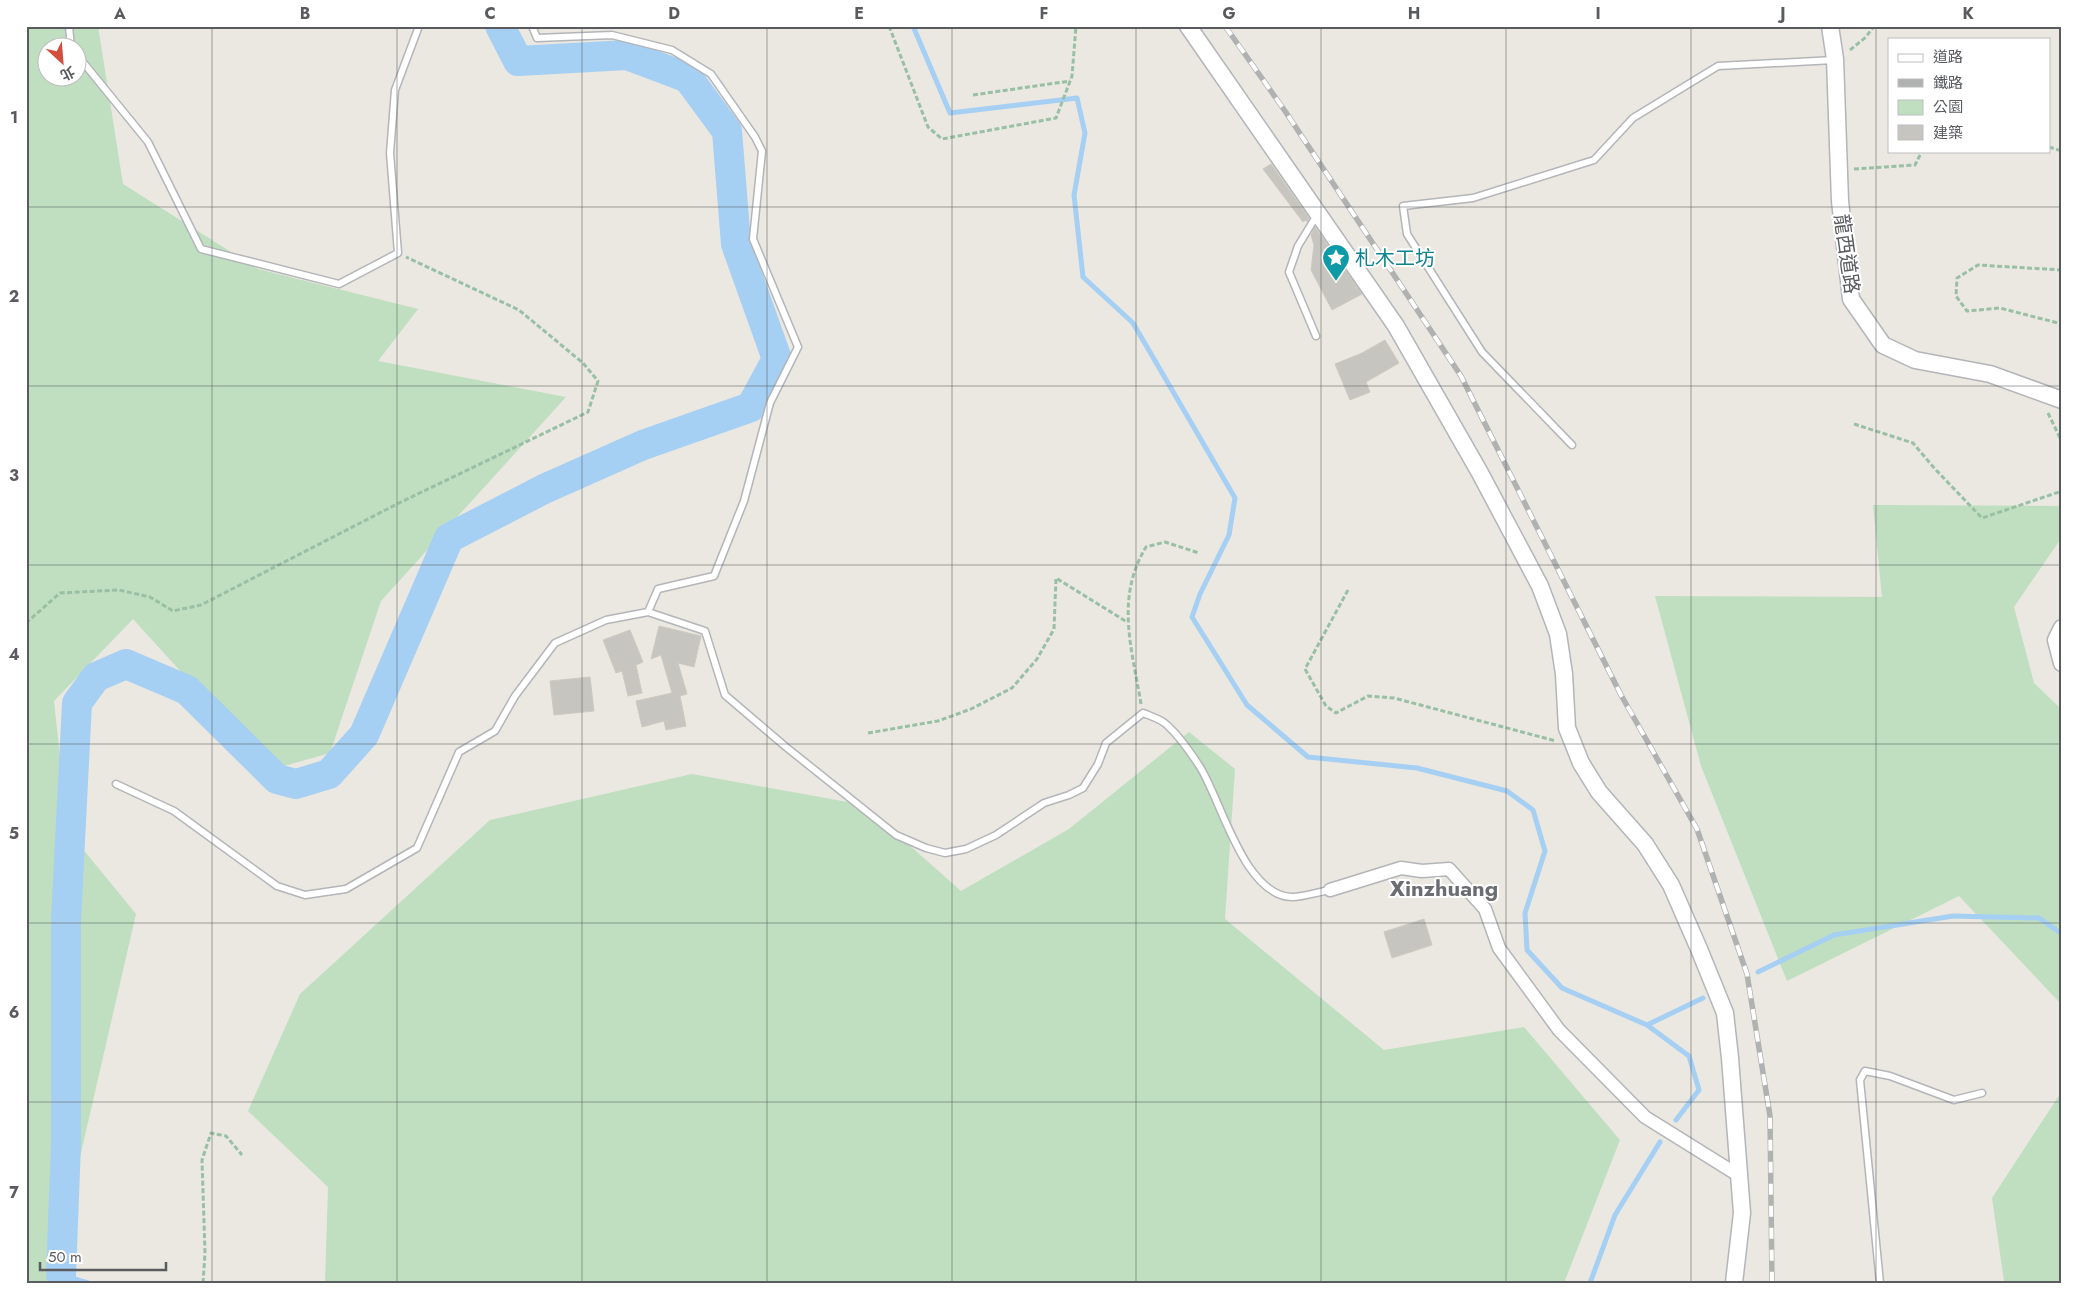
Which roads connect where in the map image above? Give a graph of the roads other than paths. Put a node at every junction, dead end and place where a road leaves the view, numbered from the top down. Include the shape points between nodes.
1 (419, 26) edge
2 (532, 26) edge
3 (1188, 26) edge
4 (1830, 26) edge
5 (1835, 60) junction
6 (88, 68) edge
7 (1318, 214) junction
8 (1316, 336) dead end
9 (2062, 400) edge
10 (1572, 445) dead end
11 (648, 612) junction
12 (2062, 628) edge
13 (2062, 663) edge
14 (116, 784) dead end
15 (1330, 890) joint
16 (1982, 1093) dead end
17 (1738, 1176) junction
18 (1734, 1283) edge
19 (1880, 1283) edge

1 - 6 lane via 396,90 390,153 398,253 340,284 201,249 148,142
2 - 11 lane via 537,38 612,35 672,50 711,74 762,151 753,238 798,347 770,403 744,501 714,576 658,589
3 - 7 street
4 - 5 street, 龍西道路
5 - 9 street, 龍西道路 via 1840,201 1851,299 1883,345 1915,360 1990,374
5 - 10 lane via 1718,66 1633,118 1594,160 1473,198 1402,206 1407,234 1482,352
7 - 8 lane via 1298,246 1289,272
7 - 17 street via 1396,326 1540,586 1558,634 1567,728 1581,763 1599,792 1645,844 1671,884 1725,1013
11 - 14 lane via 606,620 555,642 515,696 495,731 459,752 417,848 346,889 305,895 277,886 174,811
11 - 15 lane via 705,631 725,695 896,834 926,848 945,853 966,849 996,835 1044,803 1082,788 1098,764 1106,743 1143,713 1166,724 1192,755 1240,852 1270,889 1291,897
12 - 13 street via 2056,640
15 - 17 street via 1401,868 1449,869 1485,909 1499,948 1559,1030 1645,1117
16 - 19 lane via 1954,1100 1890,1076 1865,1071 1860,1080
17 - 18 street via 1742,1213

